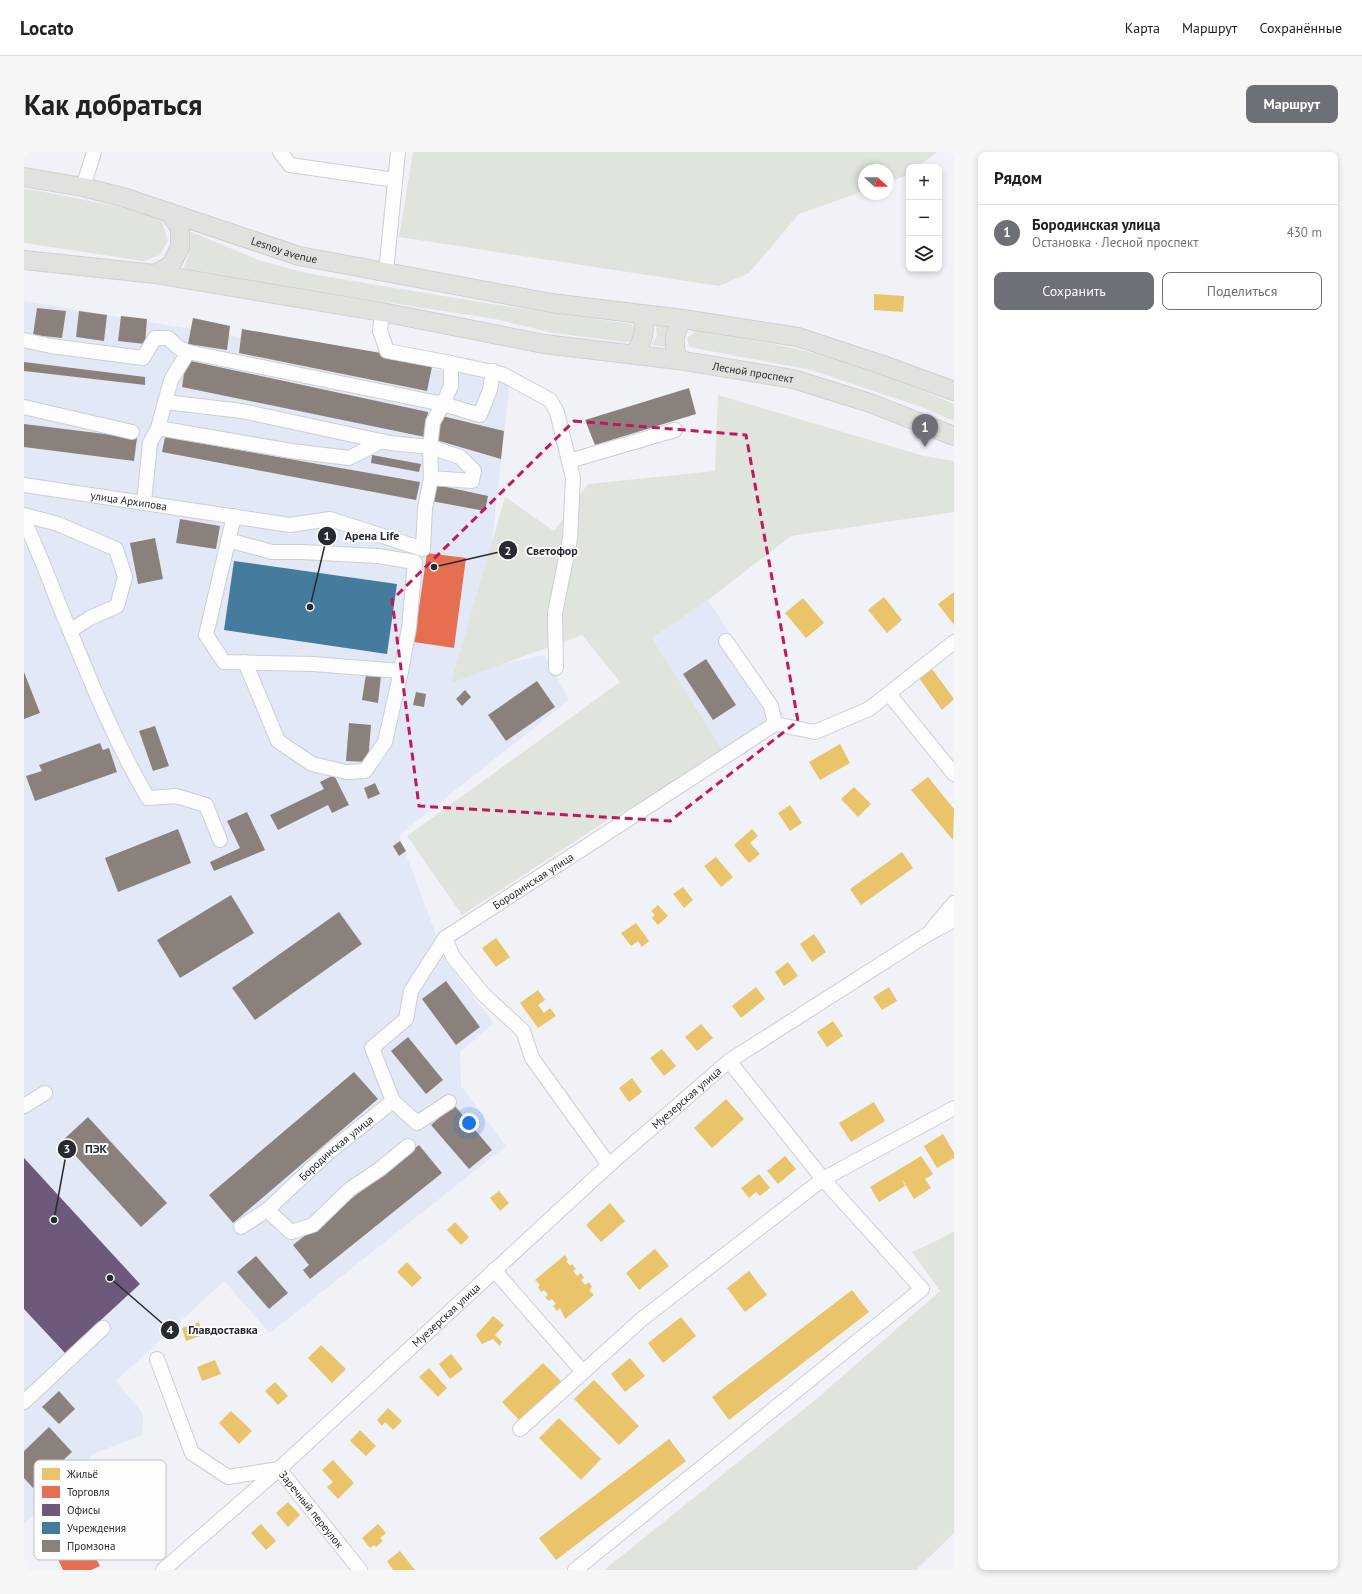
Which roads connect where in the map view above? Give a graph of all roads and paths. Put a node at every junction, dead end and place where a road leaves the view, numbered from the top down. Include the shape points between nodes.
1 (94, 152) edge
2 (280, 152) edge
3 (398, 152) edge
4 (24, 176) edge
5 (395, 180) junction
6 (83, 187) junction
7 (169, 212) junction
8 (24, 260) edge
9 (386, 272) junction
10 (155, 274) junction
11 (382, 312) junction
12 (642, 314) junction
13 (683, 319) junction
14 (24, 340) edge
15 (188, 352) junction
16 (634, 354) junction
17 (678, 360) junction
18 (451, 363) junction
19 (493, 372) junction
20 (954, 391) edge
21 (165, 402) junction
22 (443, 404) junction
23 (24, 407) edge
24 (158, 428) junction
25 (675, 430) dead end
26 (132, 432) dead end
27 (954, 436) edge
28 (382, 441) junction
29 (430, 447) junction
30 (569, 461) junction
31 (431, 478) junction
32 (24, 484) edge
33 (144, 502) junction
34 (24, 514) edge
35 (234, 516) junction
36 (24, 522) edge
37 (228, 540) junction
38 (70, 631) junction
39 (726, 641) dead end
40 (954, 642) edge
41 (245, 662) junction
42 (556, 668) dead end
43 (401, 671) junction
44 (889, 694) junction
45 (775, 724) junction
46 (954, 774) edge
47 (220, 840) dead end
48 (954, 903) edge
49 (954, 920) edge
50 (928, 934) junction
51 (446, 938) junction
52 (729, 1061) junction
53 (45, 1094) dead end
54 (393, 1101) junction
55 (449, 1102) dead end
56 (24, 1106) edge
57 (954, 1108) edge
58 (408, 1146) dead end
59 (609, 1165) junction
60 (823, 1179) junction
61 (267, 1210) junction
62 (241, 1227) dead end
63 (494, 1270) junction
64 (103, 1328) dead end
65 (157, 1359) dead end
66 (583, 1372) junction
67 (24, 1402) edge
68 (520, 1428) dead end
69 (279, 1469) junction
70 (358, 1569) edge
71 (163, 1570) edge
72 (575, 1570) edge

1 - 6 street
2 - 5 street via 290,165
3 - 5 street
4 - 6 main road, Lesnoy avenue
5 - 9 street
6 - 7 main road, Lesnoy avenue
7 - 9 main road, Lesnoy avenue via 299,256
7 - 10 main road via 180,228 180,248 171,265
8 - 10 main road
9 - 12 main road via 551,303
10 - 11 main road
11 - 16 main road, Лесной проспект via 544,344
11 - 18 street via 380,331 386,351
12 - 13 main road
12 - 16 main road via 645,328 642,342
13 - 17 main road via 676,330 674,345
13 - 20 main road via 798,337
14 - 15 street via 143,358 155,338 168,338 178,348
15 - 21 street via 171,380
15 - 22 street
16 - 17 main road, Лесной проспект
17 - 27 main road, Лесной проспект via 793,378 870,403
18 - 19 street
18 - 22 street via 451,386
19 - 22 street via 490,390 480,415
19 - 30 street via 502,374 550,400 557,412
21 - 24 street
21 - 28 street via 242,411
22 - 29 street via 433,422
23 - 26 street
24 - 28 street via 292,452 349,458
24 - 33 street via 150,443
25 - 30 street
28 - 29 street
29 - 31 street
29 - 31 street via 460,457 474,471 472,481
30 - 42 street via 573,478 570,539 555,613
31 - 35 street, улица Архипова via 425,508 423,549 330,519 290,526
32 - 33 street, улица Архипова
33 - 35 street, улица Архипова
34 - 38 street via 58,524 116,549 125,577 117,606 90,618
35 - 37 street
36 - 38 street
37 - 41 street via 206,635 224,662
37 - 43 street via 272,552 378,556 415,562 409,628
38 - 47 street via 132,771 148,798 176,796 206,805
39 - 45 street via 771,706
40 - 44 street
41 - 43 street
41 - 43 street via 278,741 312,764 346,772 365,772 385,742
44 - 45 street via 869,709 815,732
44 - 46 street
45 - 51 street, Бородинская улица
48 - 50 street
49 - 50 street
50 - 52 street, Муезерская улица
51 - 54 street, Бородинская улица via 411,991 406,1019 372,1048
51 - 59 street via 453,956 483,994 523,1031 532,1058
52 - 59 street, Муезерская улица
52 - 60 street
53 - 56 street
54 - 55 street via 417,1123
54 - 61 street, Бородинская улица via 329,1152
57 - 60 street
58 - 61 street via 350,1189 313,1224 291,1232
59 - 63 street, Муезерская улица
60 - 66 street via 642,1319
60 - 72 street via 922,1289
61 - 62 street, Бородинская улица
63 - 66 street
63 - 69 street, Муезерская улица
64 - 67 street
65 - 69 street, Заречный переулок via 192,1453 228,1476
66 - 68 street
69 - 70 street, Заречный переулок
69 - 71 street, Муезерская улица

